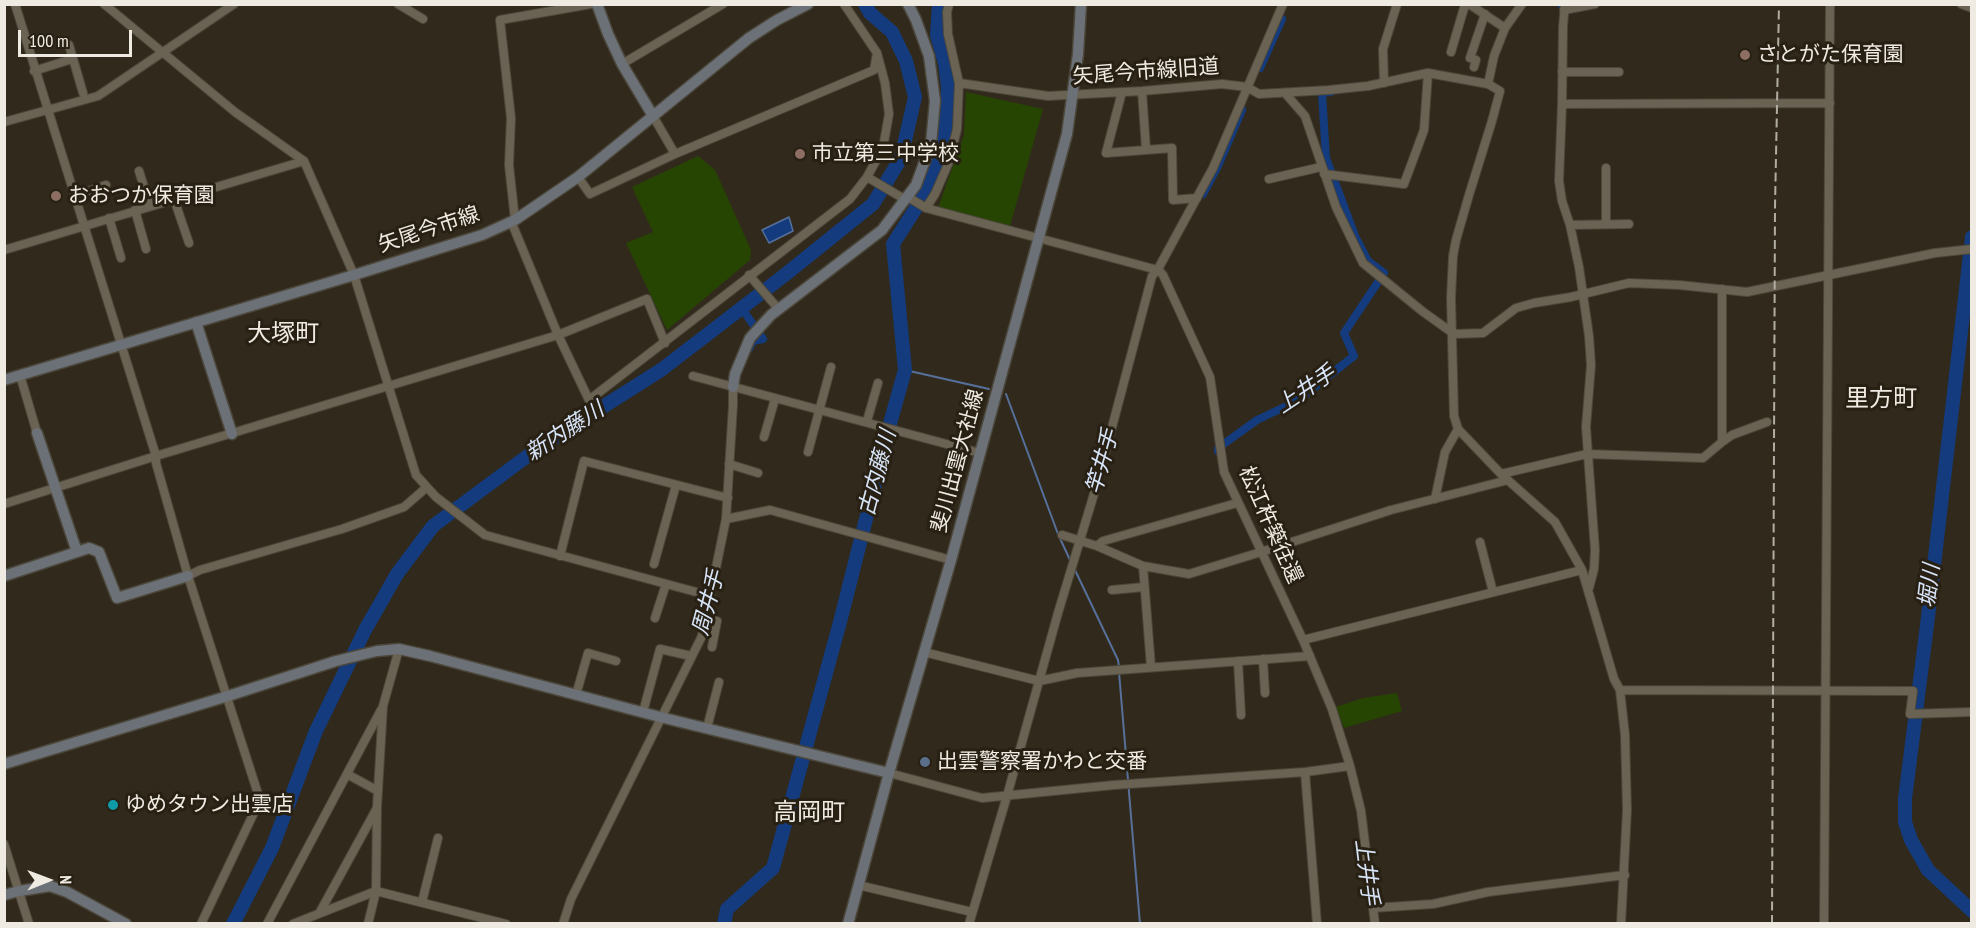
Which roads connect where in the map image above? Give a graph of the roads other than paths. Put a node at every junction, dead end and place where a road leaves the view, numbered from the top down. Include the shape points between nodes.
1 (15, 4) edge
2 (104, 4) edge
3 (234, 4) edge
4 (398, 4) edge
5 (591, 4) edge
6 (597, 4) edge
7 (723, 4) edge
8 (808, 4) edge
9 (844, 4) edge
10 (908, 4) edge
11 (949, 4) edge
12 (1081, 4) edge
13 (1283, 4) edge
14 (1397, 4) edge
15 (1468, 4) edge
16 (1522, 4) edge
17 (1595, 4) edge
18 (1830, 4) edge
19 (1961, 4) edge
20 (1565, 7) edge
21 (1971, 8) edge
22 (1485, 14) junction
23 (423, 19) dead end
24 (1505, 28) junction
25 (69, 45) dead end
26 (1451, 52) dead end
27 (877, 53) junction
28 (163, 54) junction
29 (72, 59) junction
30 (622, 64) junction
31 (1473, 67) dead end
32 (34, 71) junction
33 (1562, 72) junction
34 (1619, 72) dead end
35 (1428, 73) junction
36 (959, 83) junction
37 (1384, 83) junction
38 (1488, 84) junction
39 (1247, 87) junction
40 (1142, 91) junction
41 (1122, 92) junction
42 (83, 93) dead end
43 (1285, 93) junction
44 (1073, 96) junction
45 (1830, 103) junction
46 (1562, 104) junction
47 (46, 110) junction
48 (653, 116) junction
49 (4, 122) edge
50 (1146, 149) junction
51 (675, 154) junction
52 (304, 161) junction
53 (1606, 168) dead end
54 (140, 171) dead end
55 (1323, 171) junction
56 (578, 177) junction
57 (867, 177) junction
58 (1269, 179) dead end
59 (106, 185) dead end
60 (74, 196) junction
61 (1197, 198) junction
62 (174, 199) junction
63 (907, 199) junction
64 (150, 206) junction
65 (926, 208) junction
66 (135, 210) junction
67 (109, 218) junction
68 (513, 221) junction
69 (1606, 224) junction
70 (1629, 224) dead end
71 (1570, 225) junction
72 (83, 226) junction
73 (1039, 239) junction
74 (189, 243) dead end
75 (146, 249) dead end
76 (1968, 249) edge
77 (4, 250) edge
78 (122, 258) dead end
79 (1157, 270) junction
80 (354, 275) junction
81 (1829, 275) junction
82 (750, 276) junction
83 (1722, 289) junction
84 (1582, 294) junction
85 (776, 307) junction
86 (196, 322) junction
87 (1454, 334) junction
88 (558, 335) junction
89 (665, 343) junction
90 (122, 345) junction
91 (831, 367) dead end
92 (20, 375) junction
93 (693, 376) dead end
94 (4, 380) edge
95 (878, 383) dead end
96 (389, 386) junction
97 (733, 387) junction
98 (775, 399) junction
99 (818, 411) junction
100 (867, 421) junction
101 (1767, 422) dead end
102 (1458, 429) junction
103 (37, 433) joint
104 (232, 434) junction
105 (764, 437) dead end
106 (1722, 442) junction
107 (808, 452) dead end
108 (980, 453) junction
109 (1587, 454) junction
110 (156, 456) junction
111 (729, 464) junction
112 (758, 472) dead end
113 (1505, 477) junction
114 (676, 485) junction
115 (56, 487) junction
116 (427, 487) junction
117 (728, 498) junction
118 (1435, 499) junction
119 (1237, 503) junction
120 (4, 504) edge
121 (726, 519) junction
122 (1062, 536) dead end
123 (1080, 542) junction
124 (1480, 542) dead end
125 (1096, 546) junction
126 (77, 552) junction
127 (1261, 552) junction
128 (560, 556) junction
129 (951, 560) junction
130 (654, 564) dead end
131 (1143, 566) junction
132 (1582, 570) junction
133 (4, 576) edge
134 (188, 576) junction
135 (666, 584) junction
136 (1144, 587) junction
137 (1589, 588) junction
138 (1112, 590) dead end
139 (1493, 592) junction
140 (711, 596) junction
141 (655, 618) dead end
142 (706, 618) junction
143 (1303, 640) junction
144 (712, 646) dead end
145 (399, 649) junction
146 (924, 652) junction
147 (692, 656) junction
148 (1310, 656) junction
149 (1263, 659) junction
150 (616, 661) dead end
151 (1238, 661) junction
152 (1151, 667) junction
153 (1039, 681) junction
154 (719, 682) dead end
155 (1620, 690) junction
156 (1825, 690) junction
157 (1265, 693) dead end
158 (576, 695) junction
159 (228, 696) junction
160 (383, 706) junction
161 (643, 712) junction
162 (1971, 712) edge
163 (1241, 715) dead end
164 (660, 717) junction
165 (707, 728) junction
166 (4, 764) edge
167 (1350, 766) junction
168 (1305, 772) junction
169 (889, 773) junction
170 (347, 774) junction
171 (378, 790) junction
172 (1007, 796) junction
173 (377, 807) junction
174 (438, 837) dead end
175 (4, 844) edge
176 (1625, 875) junction
177 (858, 885) junction
178 (19, 891) junction
179 (376, 891) junction
180 (4, 896) edge
181 (422, 902) junction
182 (1372, 908) junction
183 (321, 912) junction
184 (972, 912) junction
185 (29, 924) edge
186 (126, 924) edge
187 (201, 924) edge
188 (267, 924) edge
189 (293, 924) edge
190 (368, 924) edge
191 (506, 924) edge
192 (563, 924) edge
193 (848, 924) edge
194 (969, 924) edge
195 (1317, 924) edge
196 (1375, 924) edge
197 (1622, 924) edge
198 (1824, 924) edge

1 - 32 street
2 - 28 street
3 - 28 street
4 - 23 street
5 - 68 street via 500,20 512,118 509,165
6 - 30 street
7 - 30 street
8 - 48 street, 矢尾今市線 via 749,38
9 - 27 street
10 - 63 street via 929,56 935,101 931,144
11 - 36 street via 948,33
12 - 44 street, 斐川出雲大社線
13 - 39 street, 矢尾今市線旧道
14 - 37 street via 1383,50
15 - 22 street
15 - 26 street
16 - 24 street
17 - 20 street
18 - 45 street
19 - 21 street
20 - 33 street
22 - 24 street
22 - 31 street via 1470,58 1476,60
24 - 38 street
25 - 29 street
27 - 51 street via 874,70
27 - 57 street via 889,114 883,148
28 - 47 street via 98,96
28 - 52 street
29 - 32 street
29 - 42 street
30 - 48 street
32 - 47 street
33 - 34 street
33 - 46 street
35 - 37 street
35 - 38 street
35 - 55 street via 1424,130 1404,184
36 - 44 street, 矢尾今市線旧道
36 - 65 street via 957,129 949,162
37 - 43 street
38 - 87 street via 1500,91 1456,240 1451,298
39 - 40 street, 矢尾今市線旧道 via 1202,84
39 - 43 street via 1259,94
39 - 61 street
40 - 41 street, 矢尾今市線旧道
40 - 50 street
41 - 44 street, 矢尾今市線旧道
41 - 50 street via 1106,153
43 - 55 street via 1305,116
44 - 73 street, 斐川出雲大社線
45 - 46 street
45 - 81 street
46 - 71 street via 1559,181
47 - 49 street
47 - 60 street
48 - 51 street
48 - 56 street, 矢尾今市線
50 - 61 street via 1172,148 1173,200
51 - 56 street via 590,194
52 - 62 street
52 - 80 street
53 - 69 street
54 - 64 street
55 - 58 street
55 - 87 street via 1363,263
56 - 68 street, 矢尾今市線
57 - 63 street
57 - 82 street via 850,199
59 - 60 street
60 - 72 street
61 - 79 street
62 - 64 street
62 - 74 street
63 - 65 street
63 - 85 street via 882,230
64 - 66 street
65 - 73 street
66 - 67 street
66 - 75 street
67 - 72 street
67 - 78 street
68 - 80 street, 矢尾今市線 via 482,235
68 - 88 street
69 - 70 street
69 - 71 street
71 - 84 street
72 - 77 street
72 - 90 street
73 - 79 street
73 - 108 street, 斐川出雲大社線
76 - 81 street
79 - 119 street, 松江杵築往還 via 1163,275 1210,377 1224,472
79 - 123 street via 1152,276
80 - 86 street, 矢尾今市線
80 - 96 street
81 - 83 street via 1747,292
81 - 156 street
82 - 85 street
82 - 89 street
83 - 84 street via 1629,283
83 - 106 street
84 - 87 street via 1516,308 1483,333
84 - 109 street via 1591,365
85 - 97 street via 750,338
86 - 90 street, 矢尾今市線
86 - 104 street
87 - 102 street via 1454,416
88 - 89 street via 647,299
88 - 89 street via 589,400
88 - 96 street
90 - 92 street, 矢尾今市線
90 - 110 street
91 - 99 street
92 - 94 street, 矢尾今市線
92 - 103 street
93 - 97 street
95 - 100 street
96 - 104 street
96 - 116 street via 416,475
97 - 98 street
97 - 111 street
98 - 99 street
98 - 105 street
99 - 100 street
99 - 107 street
100 - 108 street
101 - 106 street
102 - 113 street
102 - 118 street via 1445,452
103 - 115 street
104 - 110 street
106 - 109 street via 1703,458
108 - 129 street, 斐川出雲大社線
109 - 113 street
109 - 137 street via 1595,550
110 - 115 street
110 - 134 street
111 - 112 street
111 - 117 street
113 - 118 street
113 - 132 street via 1555,522
114 - 117 street
114 - 128 street via 584,461
114 - 130 street
115 - 120 street
115 - 126 street
116 - 128 street via 485,534
116 - 134 street via 404,507
117 - 121 street
118 - 127 street
119 - 125 street
119 - 127 street, 松江杵築往還
121 - 129 street via 770,510
121 - 140 street
122 - 123 street
123 - 125 street
123 - 153 street
124 - 139 street
125 - 131 street
126 - 133 street
126 - 134 street via 89,548 99,552 117,598
127 - 131 street via 1189,574
127 - 143 street, 松江杵築往還
128 - 135 street
129 - 146 street, 斐川出雲大社線
131 - 136 street
132 - 137 street
132 - 139 street
134 - 159 street
135 - 140 street
135 - 141 street
136 - 138 street
136 - 152 street
137 - 155 street
139 - 143 street
140 - 142 street
142 - 144 street via 717,621
142 - 147 street
143 - 148 street, 松江杵築往還
145 - 158 street
145 - 159 street via 336,661
145 - 160 street
146 - 153 street
146 - 169 street, 斐川出雲大社線
147 - 161 street via 660,649
147 - 164 street
148 - 149 street
148 - 167 street, 松江杵築往還
149 - 151 street
149 - 157 street
150 - 158 street via 588,653
151 - 152 street
151 - 163 street
152 - 153 street via 1077,673
153 - 172 street
154 - 165 street
155 - 156 street
155 - 176 street via 1625,735
156 - 162 street via 1913,691 1910,714
156 - 198 street
158 - 161 street
159 - 166 street
159 - 187 street via 260,800
160 - 170 street
160 - 171 street
161 - 164 street
164 - 165 street
164 - 192 street via 571,899
165 - 169 street
167 - 168 street
167 - 182 street, 松江杵築往還 via 1361,811
168 - 172 street
168 - 195 street
169 - 172 street via 982,798
169 - 177 street, 斐川出雲大社線
170 - 171 street
170 - 188 street
171 - 173 street
172 - 184 street
173 - 179 street
173 - 183 street
174 - 181 street
175 - 178 street
176 - 182 street via 1488,892 1433,904
176 - 197 street
177 - 184 street
177 - 193 street, 斐川出雲大社線
178 - 180 street
178 - 185 street
178 - 186 street via 50,886
179 - 181 street
179 - 183 street
179 - 190 street
181 - 191 street
182 - 196 street, 松江杵築往還
183 - 189 street
184 - 194 street

